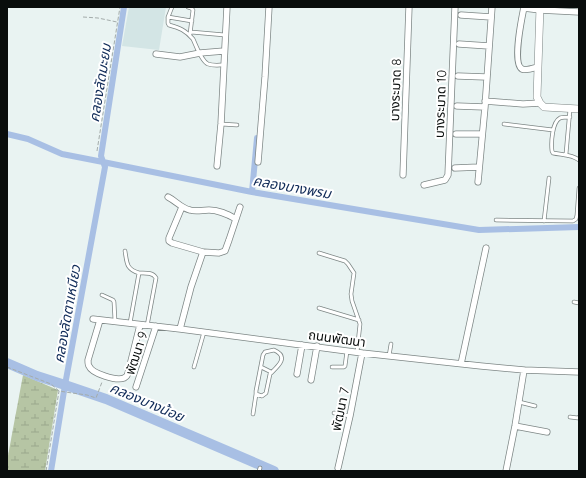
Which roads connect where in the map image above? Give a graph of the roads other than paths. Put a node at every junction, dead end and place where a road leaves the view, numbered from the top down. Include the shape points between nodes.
1 (172, 7) edge
2 (188, 7) edge
3 (227, 7) edge
4 (269, 7) edge
5 (409, 7) edge
6 (455, 7) edge
7 (492, 7) edge
8 (524, 7) edge
9 (540, 9) edge
10 (579, 12) edge
11 (461, 15) dead end
12 (491, 16) junction
13 (168, 17) junction
14 (192, 21) junction
15 (190, 34) junction
16 (225, 35) junction
17 (459, 44) dead end
18 (489, 46) junction
19 (224, 51) junction
20 (200, 53) junction
21 (156, 54) dead end
22 (224, 65) junction
23 (538, 67) junction
24 (458, 76) dead end
25 (486, 77) junction
26 (540, 103) junction
27 (485, 104) junction
28 (457, 106) dead end
29 (570, 109) junction
30 (579, 109) edge
31 (570, 117) junction
32 (221, 124) junction
33 (504, 124) dead end
34 (237, 125) dead end
35 (553, 130) junction
36 (456, 134) dead end
37 (482, 134) junction
38 (566, 154) junction
39 (579, 160) edge
40 (258, 162) dead end
41 (217, 166) dead end
42 (455, 168) dead end
43 (479, 168) junction
44 (403, 175) dead end
45 (549, 178) dead end
46 (478, 182) dead end
47 (424, 185) dead end
48 (579, 188) edge
49 (168, 197) dead end
50 (182, 207) junction
51 (240, 207) dead end
52 (236, 219) junction
53 (496, 220) dead end
54 (544, 221) junction
55 (486, 248) dead end
56 (125, 251) dead end
57 (203, 252) junction
58 (319, 253) dead end
59 (139, 273) junction
60 (102, 295) dead end
61 (574, 302) dead end
62 (579, 303) edge
63 (319, 308) dead end
64 (93, 319) dead end
65 (100, 320) junction
66 (359, 320) junction
67 (115, 322) junction
68 (130, 323) junction
69 (140, 325) junction
70 (147, 326) junction
71 (156, 326) junction
72 (180, 329) junction
73 (204, 332) junction
74 (276, 341) junction
75 (391, 344) dead end
76 (302, 345) junction
77 (317, 346) junction
78 (274, 350) junction
79 (347, 351) junction
80 (360, 352) junction
81 (389, 356) junction
82 (461, 364) junction
83 (194, 367) dead end
84 (261, 367) junction
85 (332, 367) dead end
86 (524, 370) junction
87 (271, 372) junction
88 (579, 372) edge
89 (297, 374) dead end
90 (311, 380) dead end
91 (136, 387) dead end
92 (256, 394) junction
93 (519, 402) junction
94 (535, 406) dead end
95 (334, 413) dead end
96 (253, 414) dead end
97 (350, 416) junction
98 (570, 417) dead end
99 (579, 418) edge
100 (515, 426) junction
101 (547, 432) dead end
102 (338, 468) dead end
103 (506, 471) edge

1 - 13 lane
2 - 14 lane via 193,10
3 - 16 street
4 - 40 street
5 - 44 street, บางระมาด 8
6 - 47 street, บางระมาด 10 via 448,175 445,180
7 - 12 street
8 - 9 street
8 - 23 street via 519,31 519,66 526,70
9 - 10 street
9 - 23 street
11 - 12 street
12 - 18 street
13 - 14 lane
13 - 15 lane via 169,25
14 - 15 lane
15 - 16 lane
15 - 20 lane
16 - 19 street
17 - 18 street
18 - 25 street
19 - 20 street
19 - 22 street
20 - 21 street via 180,56
20 - 22 lane via 207,64
22 - 32 street
23 - 26 street via 537,97
24 - 25 street
25 - 27 street
26 - 27 street
26 - 29 street via 544,106
27 - 28 street
27 - 37 street
29 - 30 street
29 - 31 lane
31 - 35 lane via 559,118
31 - 38 lane
32 - 34 lane
32 - 41 street
33 - 35 lane
35 - 38 lane via 553,153
36 - 37 street
37 - 43 street
38 - 39 lane
42 - 43 street
43 - 46 street
45 - 54 lane
48 - 54 lane via 576,219
49 - 50 street
50 - 52 street via 218,211
50 - 57 street via 169,238 172,243
51 - 52 street
52 - 57 street via 225,251
53 - 54 lane
55 - 82 street
56 - 59 lane via 127,264
57 - 72 street
58 - 66 lane via 345,261 353,271 351,294
59 - 68 lane
59 - 70 lane via 152,274 156,278
60 - 67 lane via 114,302
61 - 62 lane
63 - 66 lane
64 - 65 street, ถนนพัฒนา
65 - 67 street, ถนนพัฒนา
65 - 69 street via 88,364 97,374 118,378 128,375
66 - 80 lane
67 - 68 street, ถนนพัฒนา
68 - 69 street, ถนนพัฒนา
69 - 70 street, ถนนพัฒนา
70 - 71 street, ถนนพัฒนา
71 - 72 street, ถนนพัฒนา
71 - 91 street, พัฒนา 9
72 - 73 street, ถนนพัฒนา
73 - 74 street, ถนนพัฒนา
73 - 83 lane
74 - 76 street, ถนนพัฒนา
74 - 78 lane
75 - 81 lane
76 - 77 street, ถนนพัฒนา
76 - 89 street
77 - 79 street, ถนนพัฒนา
77 - 90 street
78 - 84 lane via 265,352
78 - 87 lane via 279,353 281,360 279,366
79 - 80 street, ถนนพัฒนา
79 - 85 lane via 345,366
80 - 81 street, ถนนพัฒนา
80 - 97 street, พัฒนา 7
81 - 82 street, ถนนพัฒนา
82 - 86 street, ถนนพัฒนา
84 - 87 lane
84 - 92 lane
86 - 88 street, ถนนพัฒนา
86 - 93 street
87 - 92 lane via 266,393 262,396
92 - 96 lane
93 - 94 lane
93 - 100 street
95 - 97 lane
97 - 102 street, พัฒนา 7
98 - 99 lane
100 - 101 street
100 - 103 street

